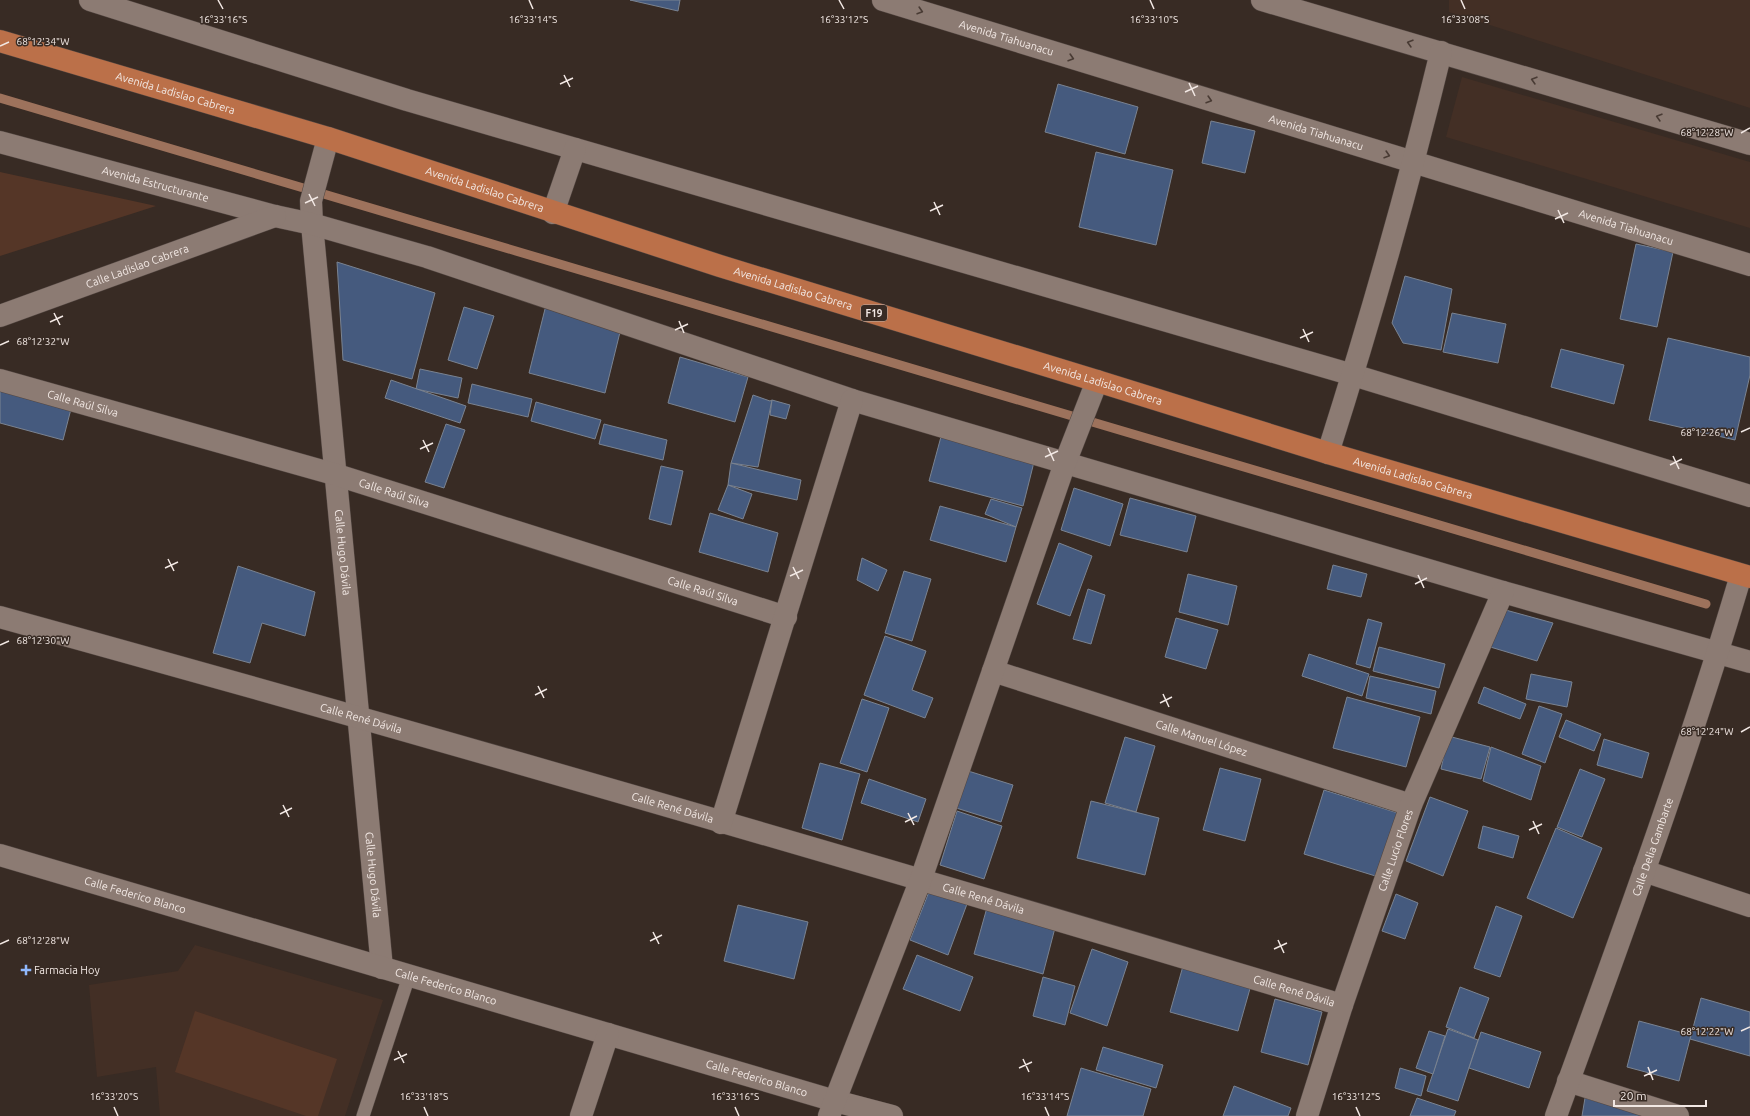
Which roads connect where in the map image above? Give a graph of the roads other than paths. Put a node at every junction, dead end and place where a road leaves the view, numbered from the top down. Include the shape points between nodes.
1 (90, 0) edge
2 (883, 0) edge
3 (1262, 0) edge
4 (0, 41) edge
5 (1441, 52) junction
6 (328, 138) junction
7 (0, 142) edge
8 (1750, 144) edge
9 (575, 149) junction
10 (1414, 164) junction
11 (553, 212) junction
12 (275, 216) junction
13 (312, 224) junction
14 (1750, 265) edge
15 (0, 316) edge
16 (1353, 375) junction
17 (0, 380) edge
18 (1097, 381) junction
19 (852, 400) junction
20 (1328, 454) junction
21 (1065, 464) junction
22 (337, 475) junction
23 (1750, 496) edge
24 (1745, 576) edge
25 (1503, 592) junction
26 (0, 617) edge
27 (786, 617) junction
28 (1718, 653) junction
29 (1750, 662) edge
30 (993, 671) junction
31 (359, 716) junction
32 (1411, 805) junction
33 (721, 822) junction
34 (0, 856) edge
35 (1644, 871) junction
36 (922, 879) junction
37 (1750, 906) edge
38 (382, 968) junction
39 (409, 976) junction
40 (1342, 1005) junction
41 (608, 1034) junction
42 (1568, 1081) junction
43 (832, 1108) edge
44 (363, 1116) edge
45 (581, 1116) edge
46 (892, 1116) edge
47 (1306, 1116) edge
48 (1556, 1116) edge
49 (1678, 1116) edge

1 - 9 street via 400,98
2 -> 10 street, Avenida Tiahuanacu
5 -> 3 street
4 - 6 highway, Avenida Ladislao Cabrera / F19
8 -> 5 street
5 - 10 street
6 - 11 highway, Avenida Ladislao Cabrera / F19
6 - 13 street, Calle Hugo Dávila via 311,201
7 - 12 street, Avenida Estructurante
9 - 11 street
9 - 16 street
10 - 14 street, Avenida Tiahuanacu
10 - 16 street
11 - 18 highway, Avenida Ladislao Cabrera / F19 via 720,266
12 - 13 street, Avenida Estructurante
12 - 15 street, Calle Ladislao Cabrera
13 - 19 street, Avenida Estructurante via 427,257
13 - 22 street, Calle Hugo Dávila
16 - 20 street
16 - 23 street
17 - 22 street, Calle Raúl Silva
18 - 20 highway, Avenida Ladislao Cabrera / F19
18 - 21 street
19 - 21 street, Avenida Estructurante
19 - 27 street
20 - 24 highway, Avenida Ladislao Cabrera / F19
21 - 25 street, Avenida Estructurante
21 - 30 street
22 - 27 street, Calle Raúl Silva
22 - 31 street, Calle Hugo Dávila
24 - 28 street, Calle Delia Gambarte
25 - 28 street, Avenida Estructurante
25 - 32 street, Calle Lucio Flores
26 - 31 street, Calle René Dávila
27 - 33 street
28 - 29 street, Avenida Estructurante
28 - 35 street, Calle Delia Gambarte
30 - 32 street, Calle Manuel López
30 - 36 street
31 - 33 street, Calle René Dávila
31 - 38 street, Calle Hugo Dávila
32 - 40 street, Calle Lucio Flores
33 - 36 street, Calle René Dávila
34 - 38 street, Calle Federico Blanco
35 - 37 street
35 - 42 street, Calle Delia Gambarte
36 - 40 street, Calle René Dávila
36 - 43 street
38 - 39 street, Calle Federico Blanco
39 - 41 street, Calle Federico Blanco
39 - 44 lane
40 - 47 street, Calle Lucio Flores
41 - 43 street, Calle Federico Blanco
41 - 45 street
42 - 48 street, Calle Delia Gambarte
42 - 49 street
43 - 46 street, Calle Federico Blanco

